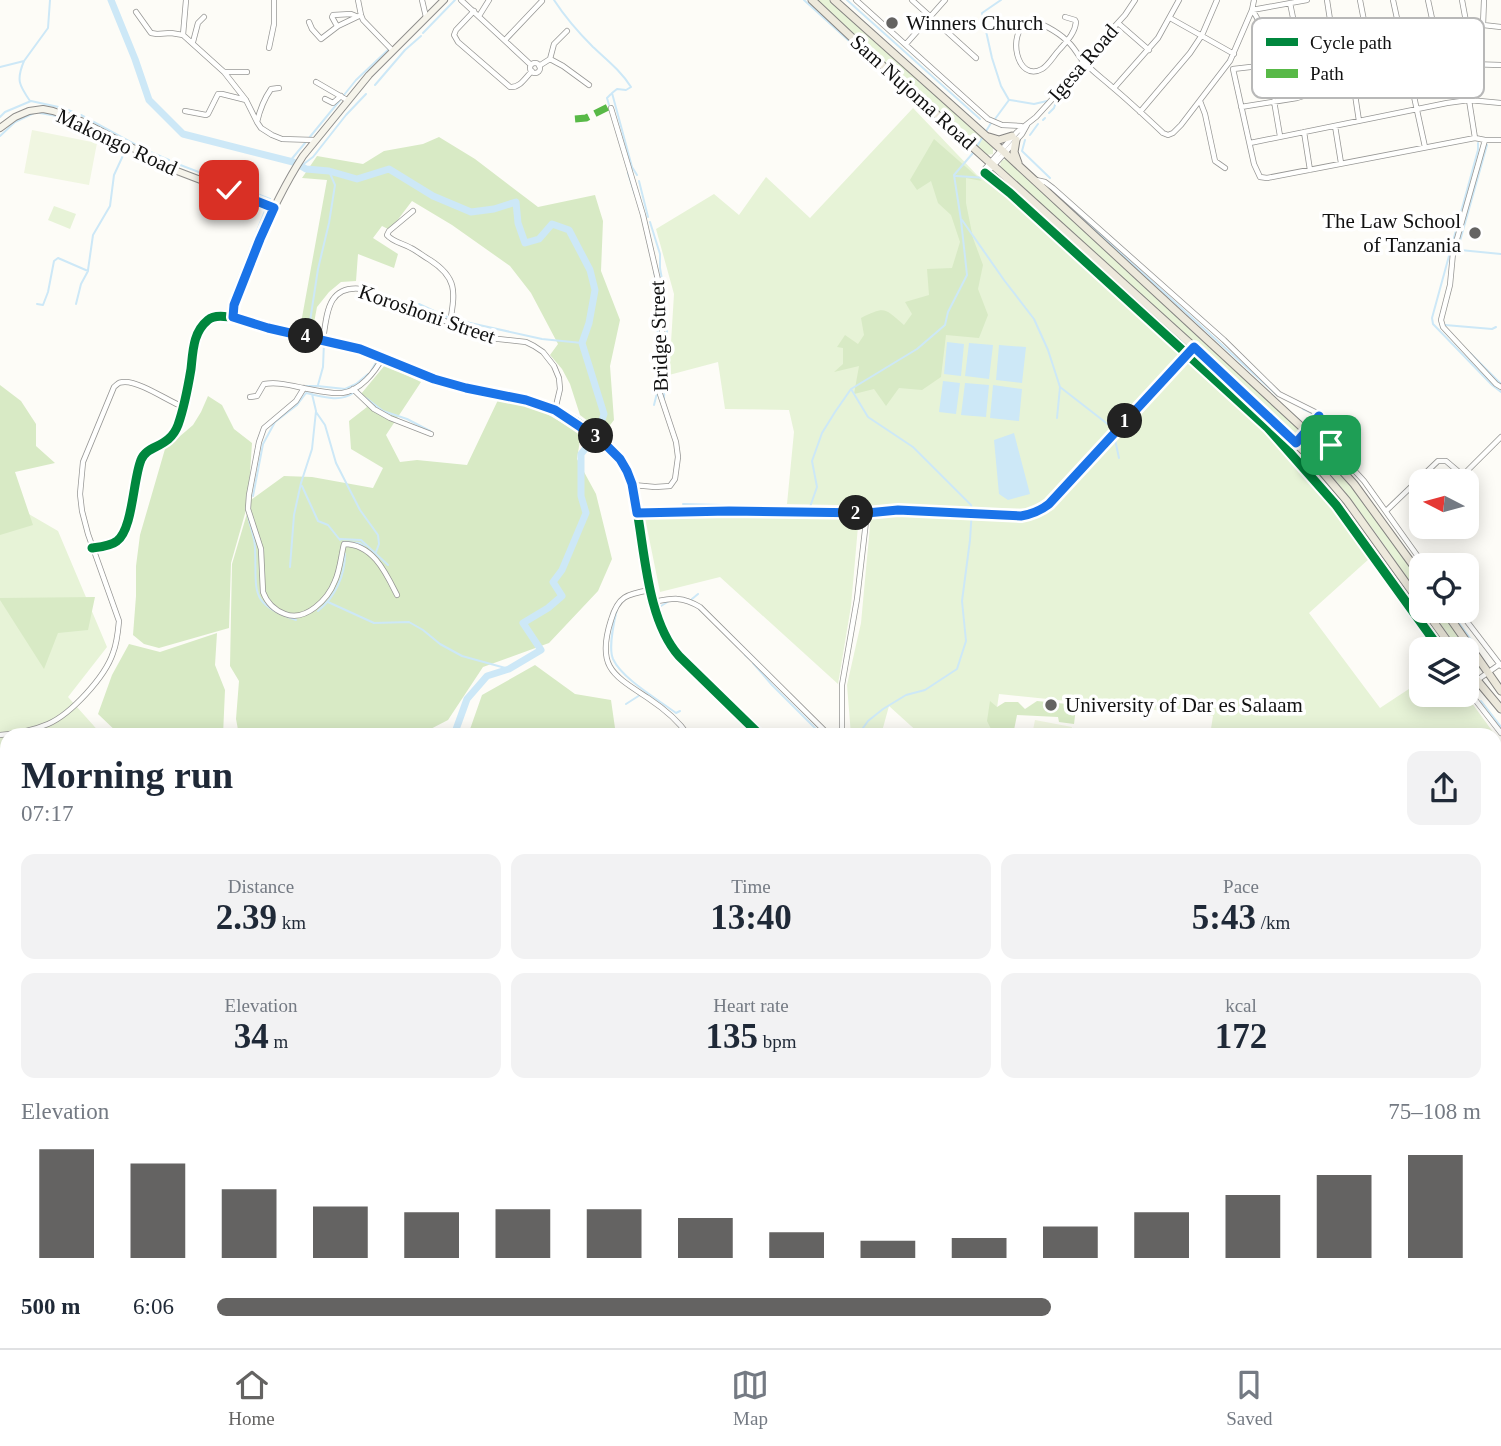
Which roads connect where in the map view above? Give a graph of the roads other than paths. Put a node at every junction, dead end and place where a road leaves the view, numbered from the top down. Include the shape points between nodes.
1 (186, 0) edge
2 (274, 0) edge
3 (358, 0) edge
4 (422, 0) edge
5 (444, 0) edge
6 (461, 0) edge
7 (489, 0) edge
8 (812, 0) edge
9 (834, 0) edge
10 (856, 0) edge
11 (912, 0) edge
12 (945, 0) edge
13 (1135, 0) edge
14 (1179, 0) edge
15 (1217, 0) edge
16 (1254, 0) edge
17 (1307, 0) edge
18 (1327, 0) edge
19 (1360, 0) edge
20 (1393, 0) edge
21 (1428, 0) edge
22 (1462, 0) edge
23 (1484, 0) edge
24 (542, 1) edge
25 (1290, 3) junction
26 (1251, 10) junction
27 (474, 11) junction
28 (136, 12) dead end
29 (359, 15) junction
30 (479, 16) junction
31 (931, 16) junction
32 (1065, 17) dead end
33 (204, 18) dead end
34 (426, 18) junction
35 (1170, 18) junction
36 (1258, 18) edge
37 (1293, 18) edge
38 (1330, 18) edge
39 (1363, 18) edge
40 (1397, 18) edge
41 (1432, 18) edge
42 (1463, 18) edge
43 (1483, 18) edge
44 (309, 22) dead end
45 (1118, 23) junction
46 (338, 26) junction
47 (567, 31) dead end
48 (183, 35) junction
49 (1202, 35) junction
50 (505, 40) junction
51 (1067, 40) junction
52 (193, 42) junction
53 (906, 44) junction
54 (269, 48) dead end
55 (1149, 50) junction
56 (393, 51) junction
57 (1234, 54) junction
58 (976, 58) dead end
59 (550, 59) junction
60 (1083, 61) junction
61 (531, 65) junction
62 (539, 65) junction
63 (1252, 66) edge
64 (1230, 68) junction
65 (532, 71) junction
66 (224, 72) junction
67 (247, 72) dead end
68 (316, 82) dead end
69 (589, 85) dead end
70 (279, 88) dead end
71 (1114, 89) junction
72 (344, 98) junction
73 (1297, 98) edge
74 (1356, 98) edge
75 (1414, 98) edge
76 (325, 99) dead end
77 (246, 100) junction
78 (1471, 100) junction
79 (1200, 101) junction
80 (1274, 101) junction
81 (1501, 103) edge
82 (1241, 107) junction
83 (611, 108) dead end
84 (1416, 110) junction
85 (185, 111) dead end
86 (1140, 112) junction
87 (1359, 121) junction
88 (257, 122) junction
89 (1025, 125) junction
90 (1335, 126) junction
91 (0, 128) edge
92 (1304, 132) junction
93 (985, 136) junction
94 (1280, 136) junction
95 (1014, 138) junction
96 (1475, 138) junction
97 (314, 140) junction
98 (1485, 140) junction
99 (1501, 140) edge
100 (1250, 143) junction
101 (1425, 147) junction
102 (1003, 151) junction
103 (992, 163) junction
104 (1341, 163) junction
105 (1020, 167) junction
106 (1225, 168) dead end
107 (1310, 170) junction
108 (1034, 180) junction
109 (274, 208) junction
110 (414, 211) dead end
111 (233, 317) junction
112 (450, 323) junction
113 (323, 340) junction
114 (1194, 347) junction
115 (1188, 355) junction
116 (383, 357) junction
117 (1501, 387) edge
118 (304, 388) junction
119 (353, 389) junction
120 (250, 397) dead end
121 (183, 404) junction
122 (555, 410) junction
123 (1319, 416) junction
124 (1306, 430) junction
125 (431, 435) dead end
126 (1501, 437) edge
127 (1296, 443) junction
128 (1288, 452) junction
129 (632, 484) junction
130 (1386, 511) junction
131 (637, 513) junction
132 (867, 513) junction
133 (92, 548) junction
134 (1416, 553) edge
135 (1409, 560) edge
136 (1409, 587) edge
137 (650, 590) junction
138 (397, 595) dead end
139 (653, 603) junction
140 (1454, 623) edge
141 (1468, 623) edge
142 (1431, 637) edge
143 (1501, 665) edge
144 (1489, 672) junction
145 (1479, 679) edge
146 (1479, 681) edge
147 (1501, 691) edge
148 (1479, 705) edge
149 (1501, 709) edge
150 (37, 728) edge
151 (683, 728) edge
152 (753, 728) edge
153 (822, 728) edge
154 (842, 728) edge
155 (1497, 728) edge

1 - 48 street
2 - 54 street
3 - 29 street
4 - 34 street
5 - 34 street
6 - 27 street
7 - 30 street
8 - 103 main road, Sam Nujoma Road
9 - 93 main road, Sam Nujoma Road
10 - 53 street
11 - 31 street
12 - 31 street
13 - 45 street, Igesa Road
14 - 35 street
15 - 49 street
16 - 26 street
17 - 25 street
18 - 38 street
19 - 39 street
20 - 40 street
21 - 41 street
22 - 42 street
23 - 43 street
24 - 50 street
25 - 26 street
25 - 37 street
26 - 36 street
26 - 57 street
27 - 30 street
27 - 65 street via 456,30 458,42 510,87
28 - 48 street via 151,33
29 - 46 street
29 - 46 street via 333,15
29 - 56 street
30 - 50 street
31 - 53 street
31 - 58 street
32 - 51 street via 1076,22
33 - 52 street
34 - 56 street
35 - 49 street
35 - 55 street
44 - 46 street via 321,39
45 - 55 street
45 - 60 street, Igesa Road
47 - 59 street via 555,44
48 - 52 street
49 - 57 street
49 - 86 street
50 - 61 street
51 - 51 street via 1039,70 1024,67 1017,56 1018,34 1031,21
51 - 60 street
52 - 66 street
53 - 89 street via 988,120
55 - 71 street
56 - 72 street
57 - 64 street
59 - 62 street
59 - 69 street
60 - 71 street
60 - 89 street, Igesa Road
61 - 62 street
61 - 65 street
62 - 65 street via 539,71
63 - 64 street
64 - 79 street
64 - 82 street
66 - 67 street
66 - 77 street
68 - 72 street
70 - 88 street via 266,96
71 - 86 street
72 - 76 street via 333,103
72 - 97 street
73 - 80 street
74 - 87 street
75 - 84 street
77 - 85 street via 222,93 206,116
77 - 88 street
78 - 81 street
78 - 84 street
78 - 96 street
79 - 86 street via 1171,135
79 - 106 street via 1215,161
80 - 82 street
80 - 94 street
82 - 100 street
83 - 129 street, Bridge Street via 658,277 663,308 659,391 678,457 670,486
84 - 87 street
84 - 101 street
87 - 90 street
88 - 97 street via 277,138
89 - 95 street, Igesa Road via 1022,134
90 - 92 street
90 - 104 street
91 - 109 street, Makongo Road via 29,111 53,111 177,171
92 - 94 street
92 - 107 street
93 - 95 main road
93 - 102 main road, Sam Nujoma Road
94 - 100 street
95 - 102 street, Igesa Road
95 - 105 main road
96 - 98 street
96 - 101 street
97 - 109 street
98 - 99 street
98 - 117 street via 1453,253 1441,320
100 - 107 street via 1260,177
101 - 104 street
102 - 103 street, Igesa Road
102 - 105 main road, Sam Nujoma Road
103 - 114 main road, Sam Nujoma Road
103 - 115 street, Igesa Road via 985,172
104 - 107 street
105 - 108 main road, Sam Nujoma Road
108 - 123 street via 1053,188 1279,394
108 - 124 main road, Sam Nujoma Road
109 - 111 street
110 - 112 street via 387,236 449,276 454,294
111 - 113 street
111 - 121 street via 213,316 200,328
112 - 113 street, Koroshoni Street via 371,291 348,289 333,298
112 - 122 street, Koroshoni Street via 480,337 526,342 543,352 559,378
113 - 116 street
114 - 115 street
114 - 127 main road, Sam Nujoma Road
115 - 128 street
115 - 132 street via 1041,511 1021,516 898,510
116 - 119 street via 373,373
116 - 122 street via 434,379
118 - 119 street via 334,393
118 - 120 street via 267,383 257,396
118 - 138 street via 296,401 264,428 257,450 248,509 261,548 265,598 287,615 306,614 331,589 344,544 358,546 376,560
119 - 125 street via 374,409
121 - 133 street via 172,436 141,459 122,536
121 - 133 street via 127,382 114,387 82,469 82,511
122 - 129 street via 603,442 620,459
123 - 124 main road
123 - 130 street via 1331,445
124 - 127 main road
124 - 135 main road, Sam Nujoma Road via 1354,484
126 - 130 street via 1464,473 1438,461
127 - 128 main road
127 - 136 main road, Sam Nujoma Road via 1347,500
128 - 142 street via 1336,505
129 - 131 street
130 - 134 street
131 - 132 street
131 - 137 street
132 - 154 street via 842,685
133 - 150 street via 119,621 113,655 82,699 62,717
137 - 139 street
137 - 151 street via 626,595 619,603 611,617 606,657 620,679
139 - 152 street via 674,651
139 - 153 street via 678,598 700,607
140 - 144 main road
141 - 143 street
143 - 144 street
144 - 145 street
144 - 147 main road
146 - 149 main road
148 - 155 street

